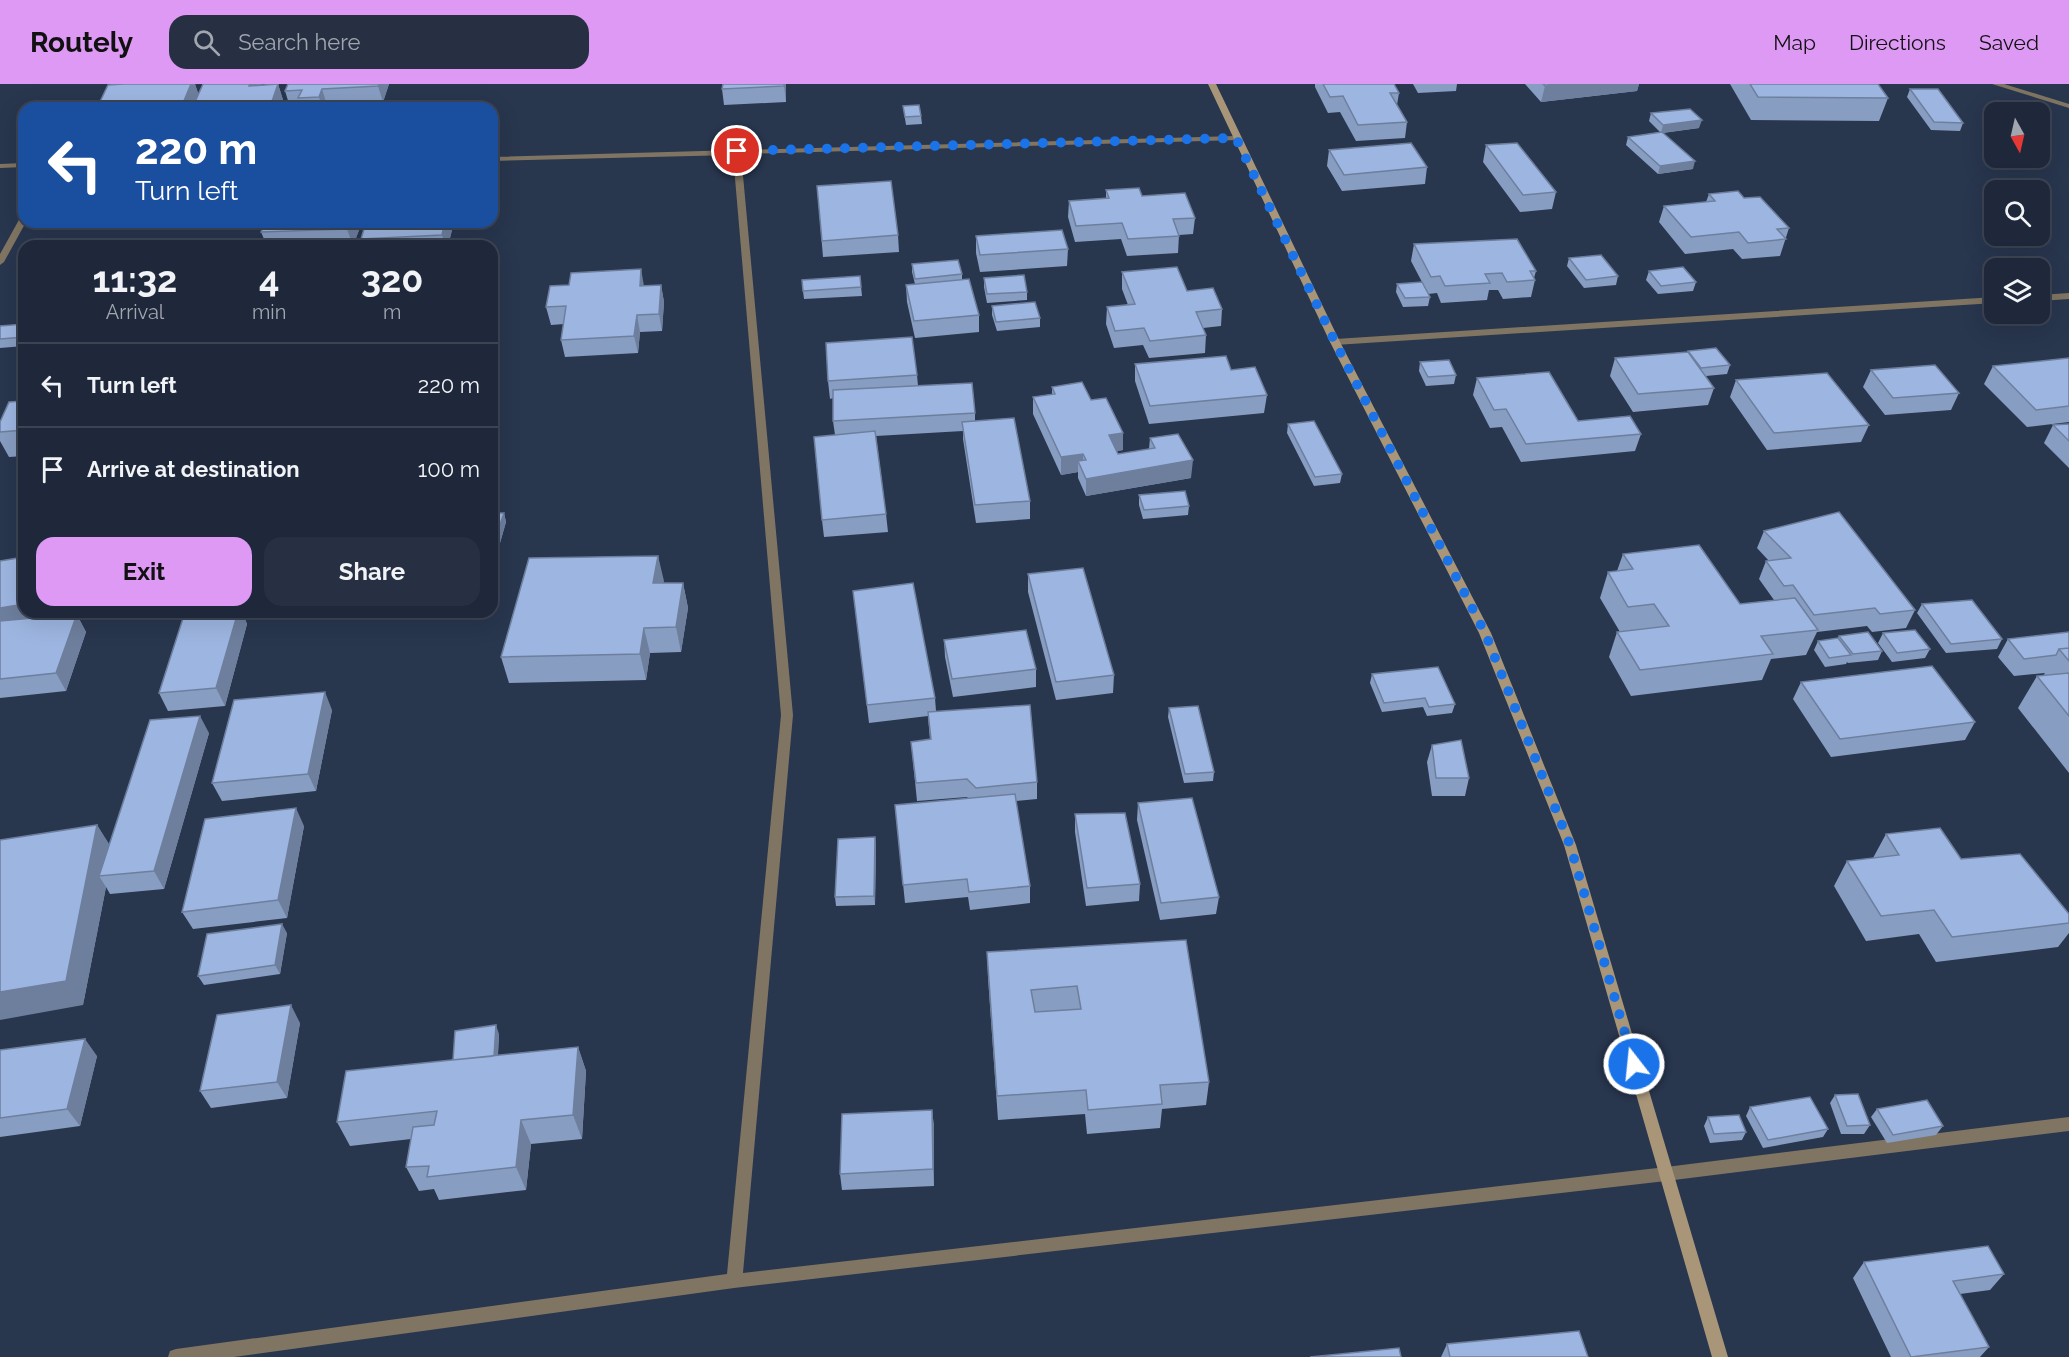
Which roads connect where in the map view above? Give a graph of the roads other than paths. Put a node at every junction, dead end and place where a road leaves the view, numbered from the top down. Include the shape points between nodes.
1 (1212, 84) edge
2 (1996, 84) edge
3 (2069, 106) edge
4 (1236, 138) junction
5 (737, 151) junction
6 (498, 159) edge
7 (18, 165) edge
8 (0, 166) edge
9 (19, 228) edge
10 (0, 262) edge
11 (2069, 296) edge
12 (2050, 297) edge
13 (1984, 301) edge
14 (1335, 342) junction
15 (2069, 1124) edge
16 (1666, 1174) junction
17 (734, 1281) junction
18 (176, 1357) edge
19 (1720, 1357) edge

1 - 4 street
2 - 3 street
4 - 5 street
4 - 14 street
5 - 6 street
5 - 17 street via 787,715
7 - 8 street
9 - 10 street
11 - 12 street
13 - 14 street
14 - 16 street via 1485,633 1566,834
15 - 16 street
16 - 17 street
16 - 19 street
17 - 18 street

